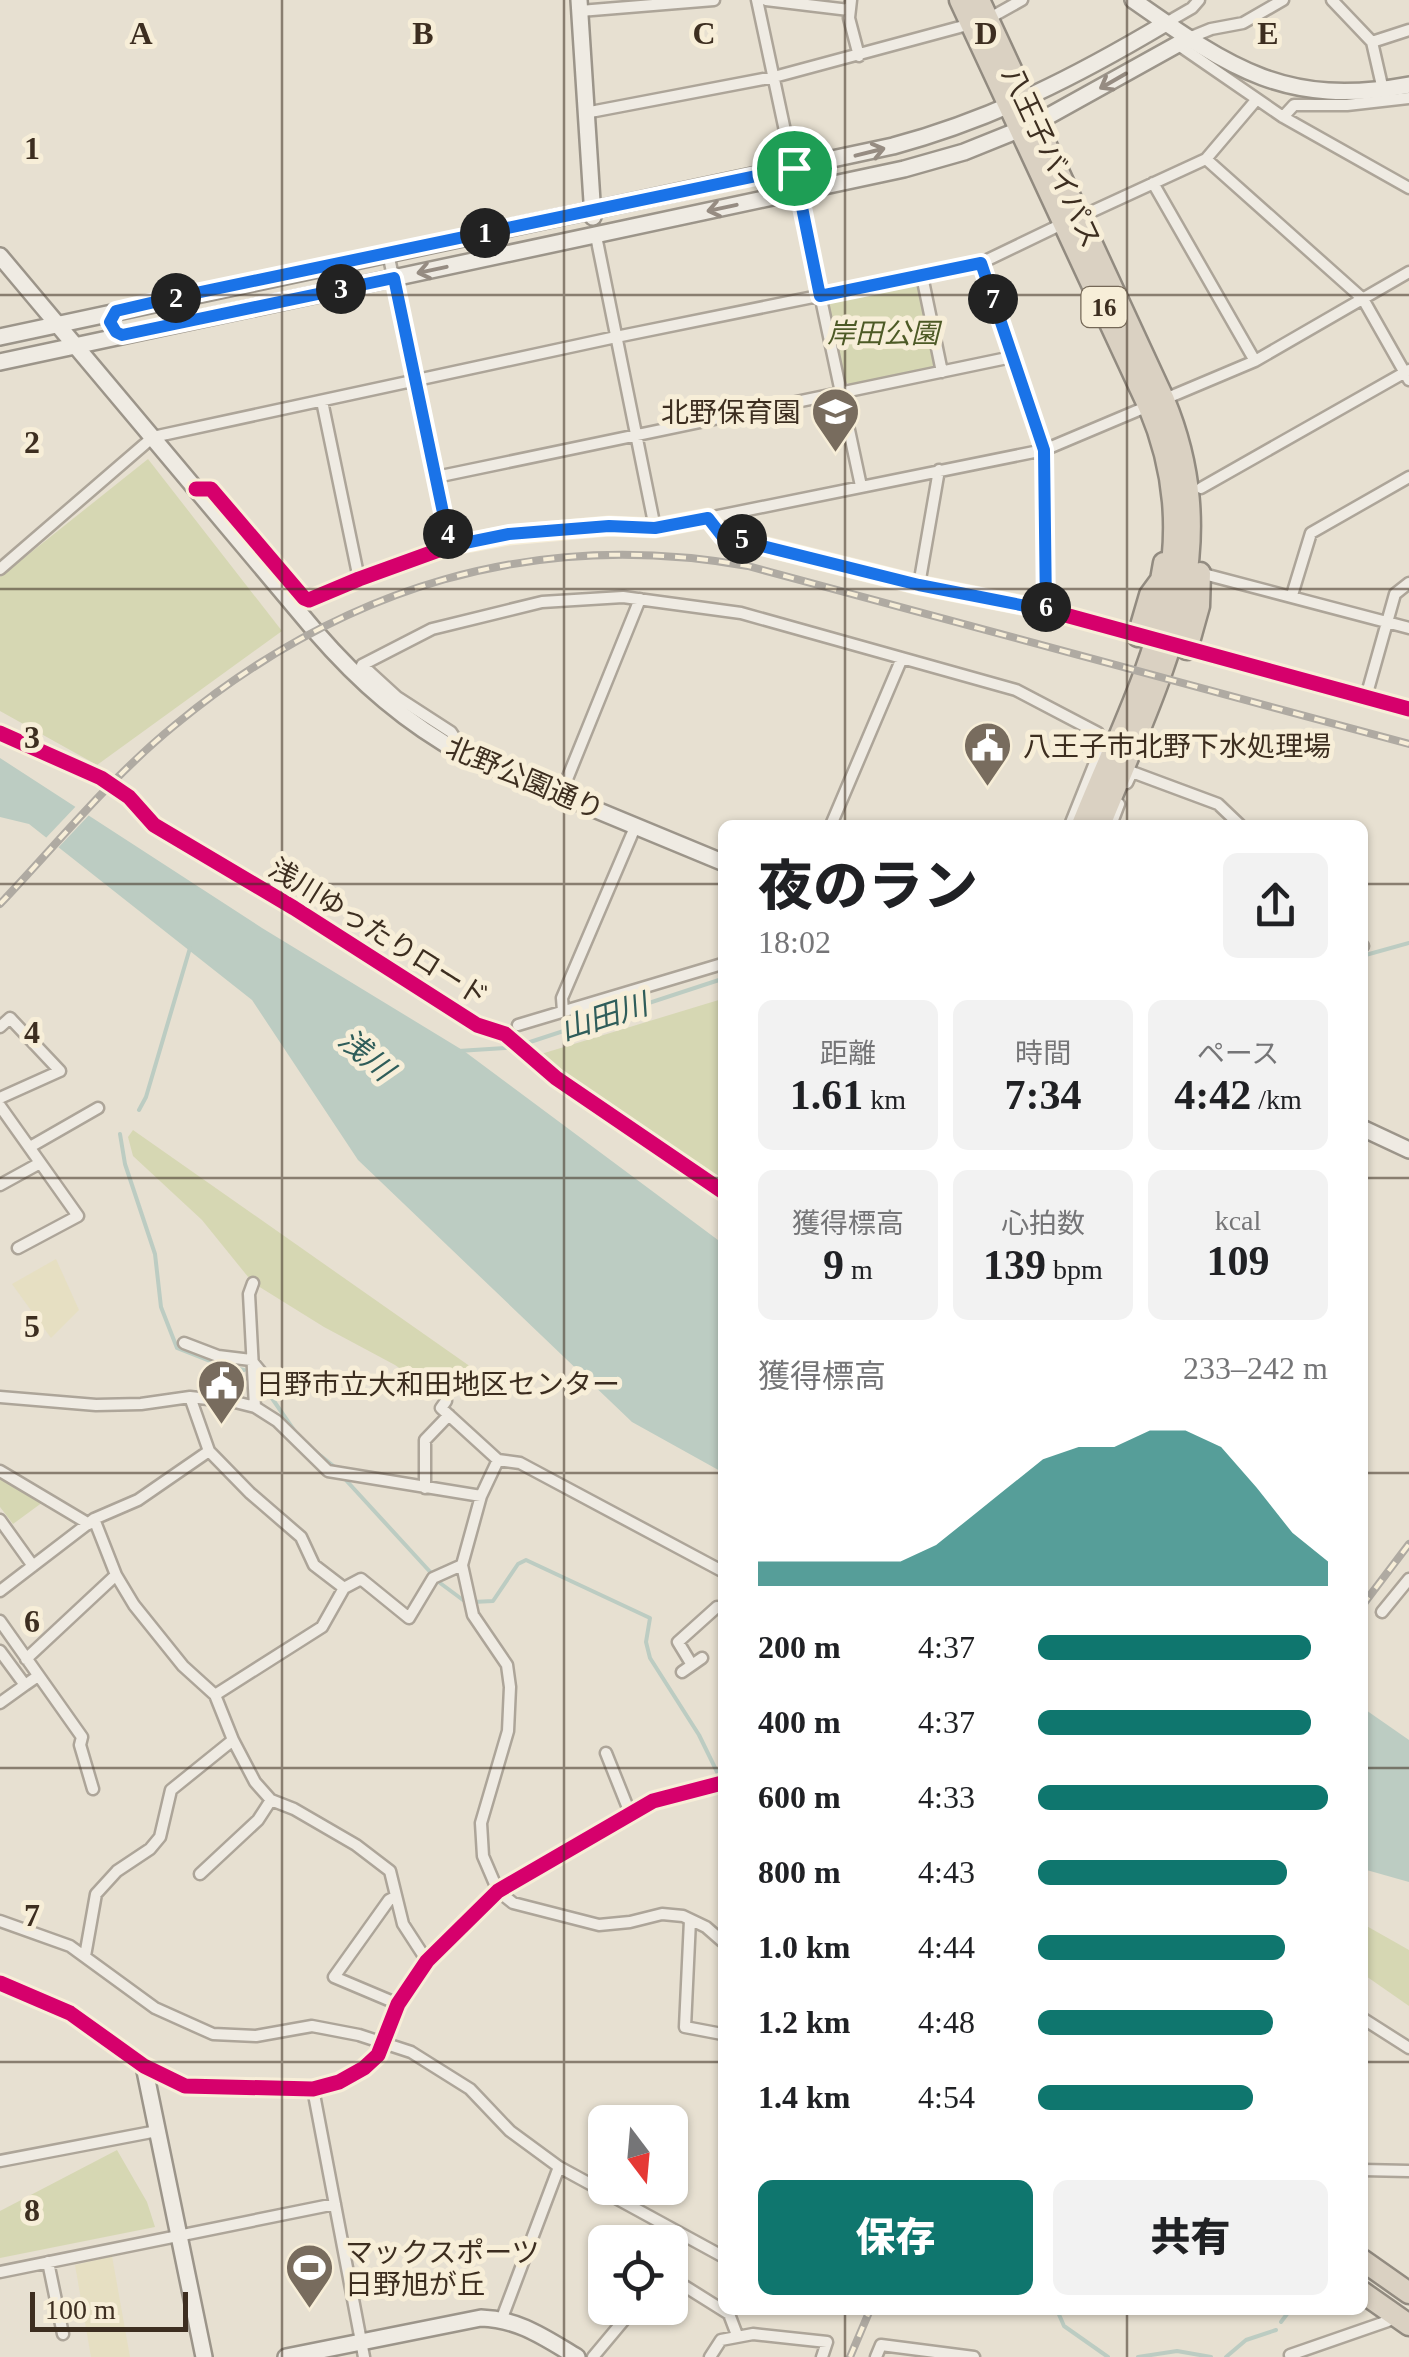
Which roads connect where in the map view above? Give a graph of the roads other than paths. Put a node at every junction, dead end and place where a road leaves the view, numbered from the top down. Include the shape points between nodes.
1 (714, 0) edge
2 (757, 0) edge
3 (766, 0) edge
4 (960, 0) edge
5 (1022, 0) edge
6 (1133, 0) edge
7 (1199, 0) edge
8 (1283, 0) edge
9 (1332, 0) edge
10 (850, 5) edge
11 (579, 6) edge
12 (979, 14) edge
13 (1166, 23) junction
14 (1409, 30) edge
15 (1183, 42) junction
16 (1372, 42) junction
17 (859, 56) junction
18 (774, 77) junction
19 (1409, 85) edge
20 (1383, 90) junction
21 (1409, 98) edge
22 (1257, 99) junction
23 (1017, 104) junction
24 (585, 113) junction
25 (1283, 116) junction
26 (967, 124) junction
27 (1027, 126) junction
28 (978, 146) junction
29 (1206, 159) junction
30 (794, 168) junction
31 (1153, 183) junction
32 (1409, 187) edge
33 (800, 192) junction
34 (592, 211) junction
35 (1071, 221) junction
36 (596, 236) junction
37 (388, 253) junction
38 (0, 256) edge
39 (981, 263) junction
40 (1409, 272) edge
41 (922, 276) junction
42 (394, 278) junction
43 (820, 296) junction
44 (1363, 299) junction
45 (116, 311) junction
46 (55, 323) junction
47 (122, 335) junction
48 (5, 336) edge
49 (616, 337) junction
50 (74, 345) junction
51 (1012, 357) junction
52 (1255, 360) junction
53 (7, 361) edge
54 (942, 372) junction
55 (1408, 374) edge
56 (415, 382) junction
57 (840, 394) junction
58 (322, 401) junction
59 (1156, 403) junction
60 (636, 435) junction
61 (153, 437) junction
62 (1044, 450) junction
63 (938, 470) junction
64 (436, 476) junction
65 (1409, 477) edge
66 (860, 486) junction
67 (1201, 488) junction
68 (196, 489) junction
69 (708, 518) junction
70 (655, 528) junction
71 (450, 546) junction
72 (0, 569) edge
73 (1200, 572) junction
74 (359, 579) junction
75 (1409, 584) edge
76 (919, 585) junction
77 (1292, 595) junction
78 (640, 598) junction
79 (1046, 610) junction
80 (1386, 622) junction
81 (1409, 628) edge
82 (1140, 636) junction
83 (1186, 648) junction
84 (902, 658) junction
85 (1366, 698) junction
86 (1409, 709) edge
87 (466, 756) junction
88 (561, 794) junction
89 (833, 820) edge
90 (1072, 820) edge
91 (1084, 820) edge
92 (1102, 820) edge
93 (1113, 820) edge
94 (1235, 820) edge
95 (636, 825) junction
96 (718, 860) edge
97 (718, 965) edge
98 (563, 1012) junction
99 (518, 1024) dead end
100 (0, 1027) edge
101 (0, 1102) edge
102 (98, 1108) dead end
103 (1368, 1131) edge
104 (30, 1147) junction
105 (1409, 1150) edge
106 (40, 1162) junction
107 (0, 1185) edge
108 (18, 1248) dead end
109 (253, 1283) dead end
110 (184, 1344) dead end
111 (251, 1360) junction
112 (284, 1384) dead end
113 (190, 1397) junction
114 (0, 1398) edge
115 (446, 1401) dead end
116 (255, 1407) junction
117 (449, 1415) junction
118 (209, 1451) junction
119 (498, 1460) junction
120 (0, 1471) edge
121 (425, 1488) junction
122 (481, 1496) junction
123 (0, 1520) edge
124 (92, 1521) junction
125 (462, 1565) junction
126 (33, 1566) junction
127 (718, 1569) edge
128 (116, 1575) junction
129 (1409, 1579) edge
130 (344, 1588) junction
131 (0, 1591) edge
132 (718, 1610) edge
133 (1382, 1612) dead end
134 (0, 1621) edge
135 (0, 1650) edge
136 (26, 1659) junction
137 (692, 1665) dead end
138 (38, 1676) junction
139 (25, 1685) junction
140 (215, 1695) junction
141 (0, 1704) edge
142 (233, 1740) junction
143 (606, 1753) dead end
144 (718, 1785) edge
145 (93, 1789) dead end
146 (271, 1800) junction
147 (630, 1814) junction
148 (200, 1874) dead end
149 (498, 1891) junction
150 (394, 1898) junction
151 (0, 1910) edge
152 (690, 1920) junction
153 (0, 1921) edge
154 (18, 1926) junction
155 (718, 1937) edge
156 (85, 1956) junction
157 (427, 1960) junction
158 (0, 1983) edge
159 (398, 2004) junction
160 (1368, 2022) edge
161 (718, 2033) edge
162 (383, 2043) junction
163 (1409, 2048) edge
164 (144, 2066) junction
165 (313, 2088) junction
166 (157, 2130) junction
167 (0, 2161) edge
168 (559, 2166) junction
169 (1368, 2170) edge
170 (1409, 2171) edge
171 (336, 2204) junction
172 (179, 2236) junction
173 (1368, 2250) edge
174 (718, 2254) edge
175 (48, 2262) junction
176 (1368, 2264) edge
177 (0, 2272) edge
178 (1409, 2278) edge
179 (1368, 2283) edge
180 (688, 2288) edge
181 (1409, 2293) edge
182 (1368, 2295) edge
183 (718, 2307) edge
184 (728, 2315) edge
185 (1404, 2316) edge
186 (502, 2318) junction
187 (620, 2325) edge
188 (63, 2334) dead end
189 (737, 2335) junction
190 (363, 2350) edge
191 (878, 2351) edge
192 (1290, 2355) edge
193 (204, 2357) edge
194 (286, 2357) edge
195 (577, 2357) edge
196 (593, 2357) edge
197 (710, 2357) edge
198 (822, 2357) edge
199 (974, 2357) edge

1 - 11 street
2 - 18 street
3 - 10 street
4 - 12 highway, 八王子バイパス / 16
5 - 12 street
6 - 13 main road
7 - 13 street
8 - 15 street via 1244,23
9 - 16 street
10 - 17 street
11 - 24 main road
12 - 17 street
12 - 23 highway, 八王子バイパス / 16
13 - 15 main road
13 - 23 main road
14 - 16 street
15 - 20 main road via 1289,88
15 - 22 street
15 -> 27 main road
16 - 20 street
17 - 18 street
18 - 24 street
18 - 30 street
19 - 20 main road
21 - 25 street via 1294,104
22 - 25 street
22 - 29 street
23 - 26 main road
23 - 27 highway, 八王子バイパス / 16
24 - 34 main road
25 - 32 street
26 - 28 main road via 978,128
30 -> 26 main road
27 - 28 main road
27 - 35 highway, 八王子バイパス / 16
28 - 33 main road
29 - 31 street
29 - 44 street
30 - 33 street
30 - 34 main road
31 - 35 street
31 - 52 street
33 -> 36 main road
33 - 43 street
34 - 36 main road
34 - 37 main road
35 - 39 street
35 - 59 highway, 八王子バイパス / 16
36 -> 42 main road
36 - 49 street
37 - 42 street
37 - 45 main road
38 - 46 main road, 北野公園通り
39 - 41 street
39 - 51 street
40 - 44 street
41 - 43 street
41 - 54 street
42 - 47 main road
42 - 56 street
43 - 49 street
43 - 57 street
44 - 52 street
44 - 55 street
45 - 46 main road
45 - 47 main road via 110,322
46 - 48 main road
46 - 50 main road, 北野公園通り
47 - 50 main road
48 - 53 main road via 18,344
49 - 56 street
49 - 60 street
50 - 53 main road
50 - 61 main road, 北野公園通り
51 - 54 street
51 - 62 street
52 - 59 street
54 - 57 street
55 - 67 street
56 - 58 street
56 - 64 street
57 - 60 street
57 - 66 street
58 - 61 street
58 - 74 street
59 - 62 street
59 - 67 highway via 1180,423
59 - 82 highway via 1146,426 1164,496 1165,557
59 - 91 highway, 八王子バイパス / 16 via 1174,493 1172,577 1147,662
59 - 92 highway, 八王子バイパス / 16 via 1175,428 1190,491 1188,579 1175,632
60 - 64 street
60 - 70 street
61 - 68 main road, 北野公園通り
61 - 72 street
62 - 63 street
62 - 79 street
63 - 66 street
63 - 76 street
64 - 71 street
65 - 77 street via 1311,533
66 - 69 street
67 - 73 highway
68 - 74 street via 210,489 304,598
68 - 87 main road, 北野公園通り via 352,673 389,707
69 - 70 street
69 - 76 street via 722,536
70 - 71 street via 559,529
71 - 74 street
73 - 77 street
73 - 83 highway via 1199,606
75 - 80 street via 1395,594
76 - 79 street
77 - 80 street
78 - 84 street via 741,613
78 - 87 street via 542,602 432,628 362,665 451,732
78 - 88 street
79 - 82 street
80 - 81 street
80 - 85 street
82 - 83 street, bridge
83 - 85 street
84 - 89 street
84 - 90 street via 1016,690 1098,733 1102,745
85 - 86 street
87 - 88 main road, 北野公園通り
88 - 95 main road, 北野公園通り
93 - 94 street via 1132,772 1218,804
95 - 96 main road, 北野公園通り
95 - 98 street via 562,998
97 - 98 street
98 - 99 street
100 - 101 street via 10,1018 60,1071
101 - 104 street
102 - 104 street
103 - 105 main road
104 - 106 street
106 - 107 street
106 - 108 street via 78,1216
109 - 111 street
110 - 111 street
111 - 112 street via 274,1388
111 - 116 street
113 - 114 street via 96,1405
113 - 116 street
113 - 118 street
115 - 117 street via 441,1408
116 - 121 street via 328,1471
117 - 119 street
117 - 121 street via 425,1440
118 - 124 street via 138,1500
118 - 130 street via 301,1537 314,1565
119 - 122 street
119 - 127 street via 520,1463
120 - 124 street
121 - 122 street
122 - 125 street
123 - 126 street
124 - 126 street
124 - 128 street
125 - 130 street via 433,1578 409,1618 361,1579
125 - 149 street via 473,1615 507,1665 510,1687 508,1731 481,1822 483,1856
126 - 131 street
128 - 136 street
128 - 140 street via 182,1666
129 - 133 street
130 - 140 street via 322,1627
132 - 137 street via 678,1642
134 - 136 street
135 - 139 street
136 - 138 street
138 - 139 street
138 - 145 street via 82,1737
139 - 141 street
140 - 142 street
142 - 146 street
142 - 156 street via 171,1790 160,1837 96,1894
143 - 147 street
144 - 147 street via 652,1801
146 - 148 street
146 - 150 street via 375,1858 390,1871
147 - 149 street
149 - 152 street via 513,1903 600,1925 662,1914
149 - 157 street
150 - 157 street
150 - 159 street via 334,1977
151 - 154 street
152 - 155 street
152 - 161 street via 685,2028
153 - 154 street
154 - 156 street
156 - 162 street via 155,2008 213,2034 256,2036 312,2026
157 - 159 street
158 - 164 street via 70,2013
159 - 162 street
160 - 163 street
162 - 165 street via 364,2068
162 - 168 street via 470,2088 510,2131
164 - 165 street via 196,2089
164 - 166 main road
165 - 171 street
166 - 167 street
166 - 172 main road
168 - 174 street
168 - 186 street
169 - 170 street
171 - 172 street
171 - 190 street
172 - 175 street
172 - 193 main road
173 - 178 highway
175 - 177 street
175 - 188 street
176 - 181 highway
179 - 185 highway
180 - 183 street
182 - 185 highway
184 - 189 street
185 - 192 street
186 - 190 main road via 464,2320
186 - 195 main road
187 - 196 street
189 - 197 street via 721,2340
189 - 198 street via 827,2342
190 - 194 main road
191 - 199 street

